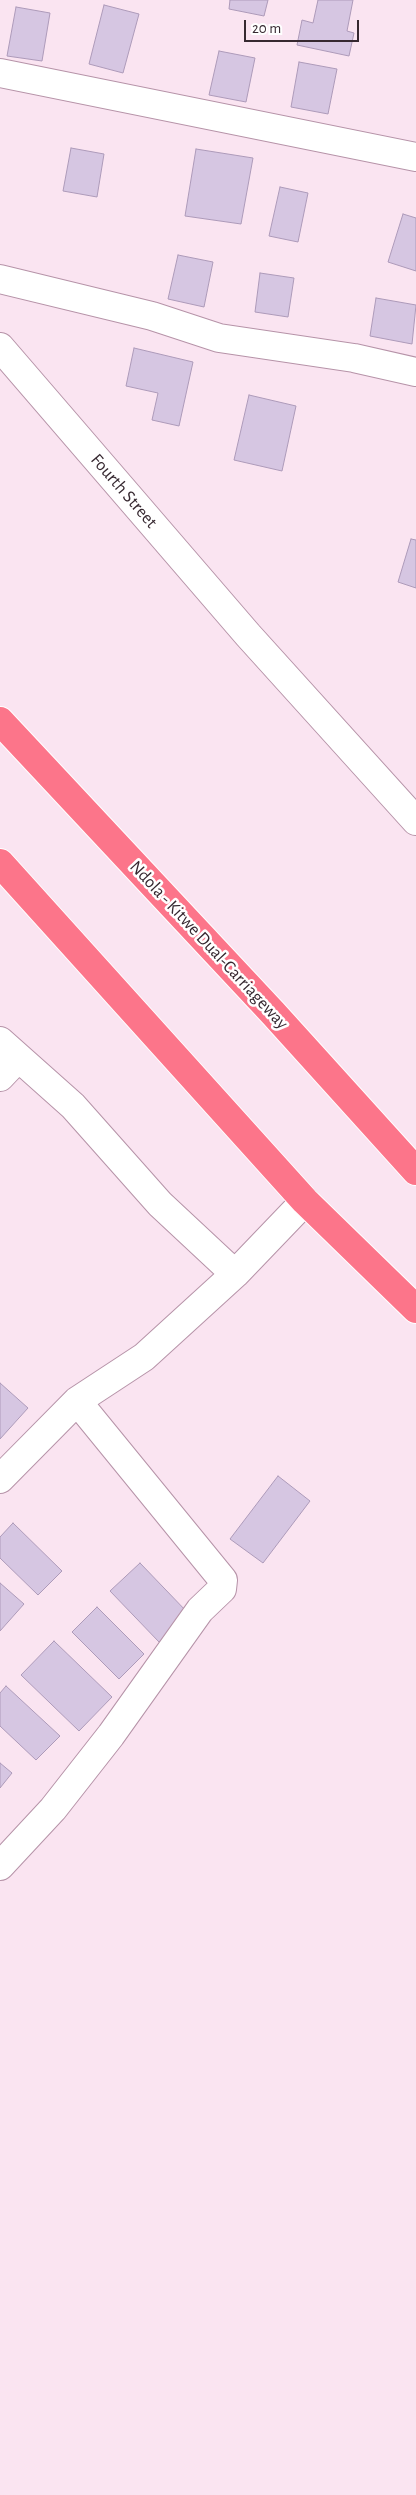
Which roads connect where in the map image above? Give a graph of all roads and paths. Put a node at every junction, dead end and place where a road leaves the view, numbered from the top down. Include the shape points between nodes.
1 (0, 72) edge
2 (416, 157) edge
3 (0, 279) edge
4 (0, 347) edge
5 (416, 372) edge
6 (0, 721) edge
7 (416, 821) edge
8 (0, 863) edge
9 (6, 1059) edge
10 (416, 1171) edge
11 (305, 1201) junction
12 (235, 1274) junction
13 (416, 1310) edge
14 (77, 1401) junction
15 (0, 1479) edge
16 (0, 1866) edge

1 - 2 street
3 - 5 street via 152,316 219,338 354,358
4 - 7 street, Fourth Street via 248,635
6 - 10 highway, Ndola - Kitwe Dual-Carriageway
8 - 11 highway
9 - 12 street via 74,1106 160,1204
11 - 12 street
11 - 13 highway
12 - 14 street via 144,1357
14 - 15 street
14 - 16 street via 223,1580 222,1589 200,1610 105,1743 53,1809

